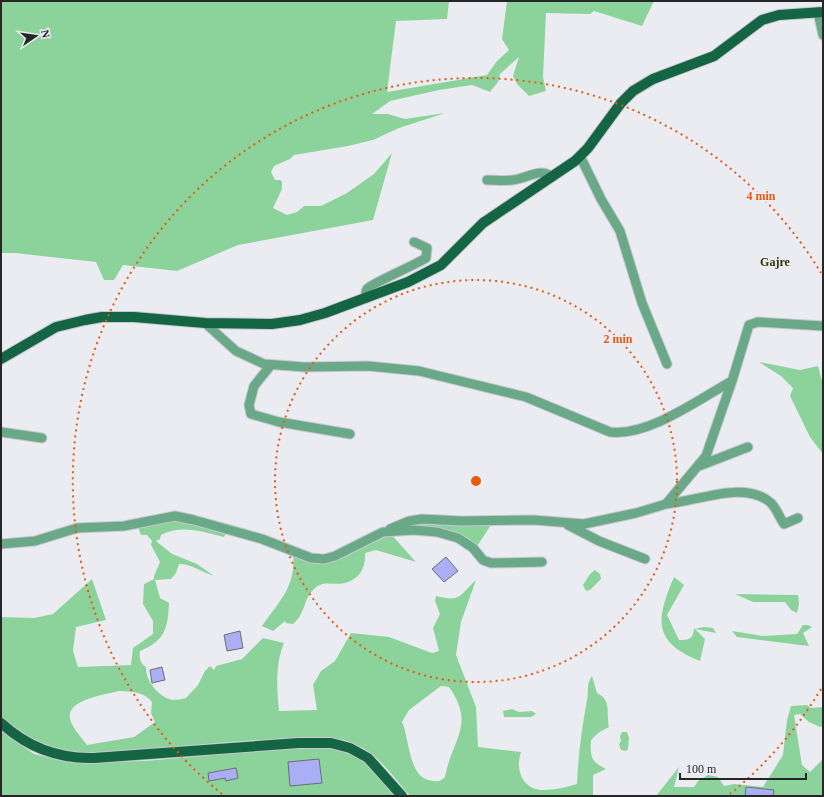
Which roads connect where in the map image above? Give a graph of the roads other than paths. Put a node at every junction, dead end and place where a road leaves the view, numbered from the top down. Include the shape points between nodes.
1 (820, 12) edge
2 (823, 35) edge
3 (580, 156) junction
4 (552, 177) junction
5 (487, 180) dead end
6 (414, 242) dead end
7 (366, 298) junction
8 (205, 322) junction
9 (823, 326) edge
10 (1, 359) edge
11 (667, 364) dead end
12 (271, 365) junction
13 (732, 381) junction
14 (1, 432) edge
15 (350, 434) dead end
16 (42, 438) dead end
17 (748, 447) dead end
18 (699, 466) junction
19 (666, 504) junction
20 (798, 518) dead end
21 (563, 522) junction
22 (383, 532) junction
23 (1, 544) edge
24 (645, 559) dead end
25 (542, 562) dead end
26 (1, 723) edge
27 (402, 796) edge

1 - 2 street
1 - 3 main road via 779,15 762,20 714,56 673,71 640,87 621,104
3 - 4 main road
3 - 11 street via 620,231 642,303
4 - 5 street via 542,173 513,180
4 - 7 main road via 483,223 441,265 408,282
6 - 7 street via 427,248 426,258 370,286
7 - 8 main road via 300,320 272,324
8 - 10 main road via 134,317 85,320 56,327
8 - 12 street via 238,353
9 - 13 street via 766,322 750,324
12 - 13 street via 368,366 419,372 526,397 603,430 617,433 630,432 655,423
12 - 15 street via 254,386 249,404 251,414 278,422
13 - 18 street via 709,449
14 - 16 street
17 - 18 street
18 - 19 street
19 - 20 street via 710,494 753,494 762,496 773,505 784,524
19 - 21 street via 591,523
21 - 22 street via 422,519 403,523
21 - 24 street via 599,541
22 - 23 street via 334,556 319,559 300,555 268,541 235,531 175,516 124,526 77,528 35,541
22 - 25 street via 422,530 453,536 466,542 483,560 491,563
26 - 27 main road via 40,749 74,758 299,743 339,744 368,758

